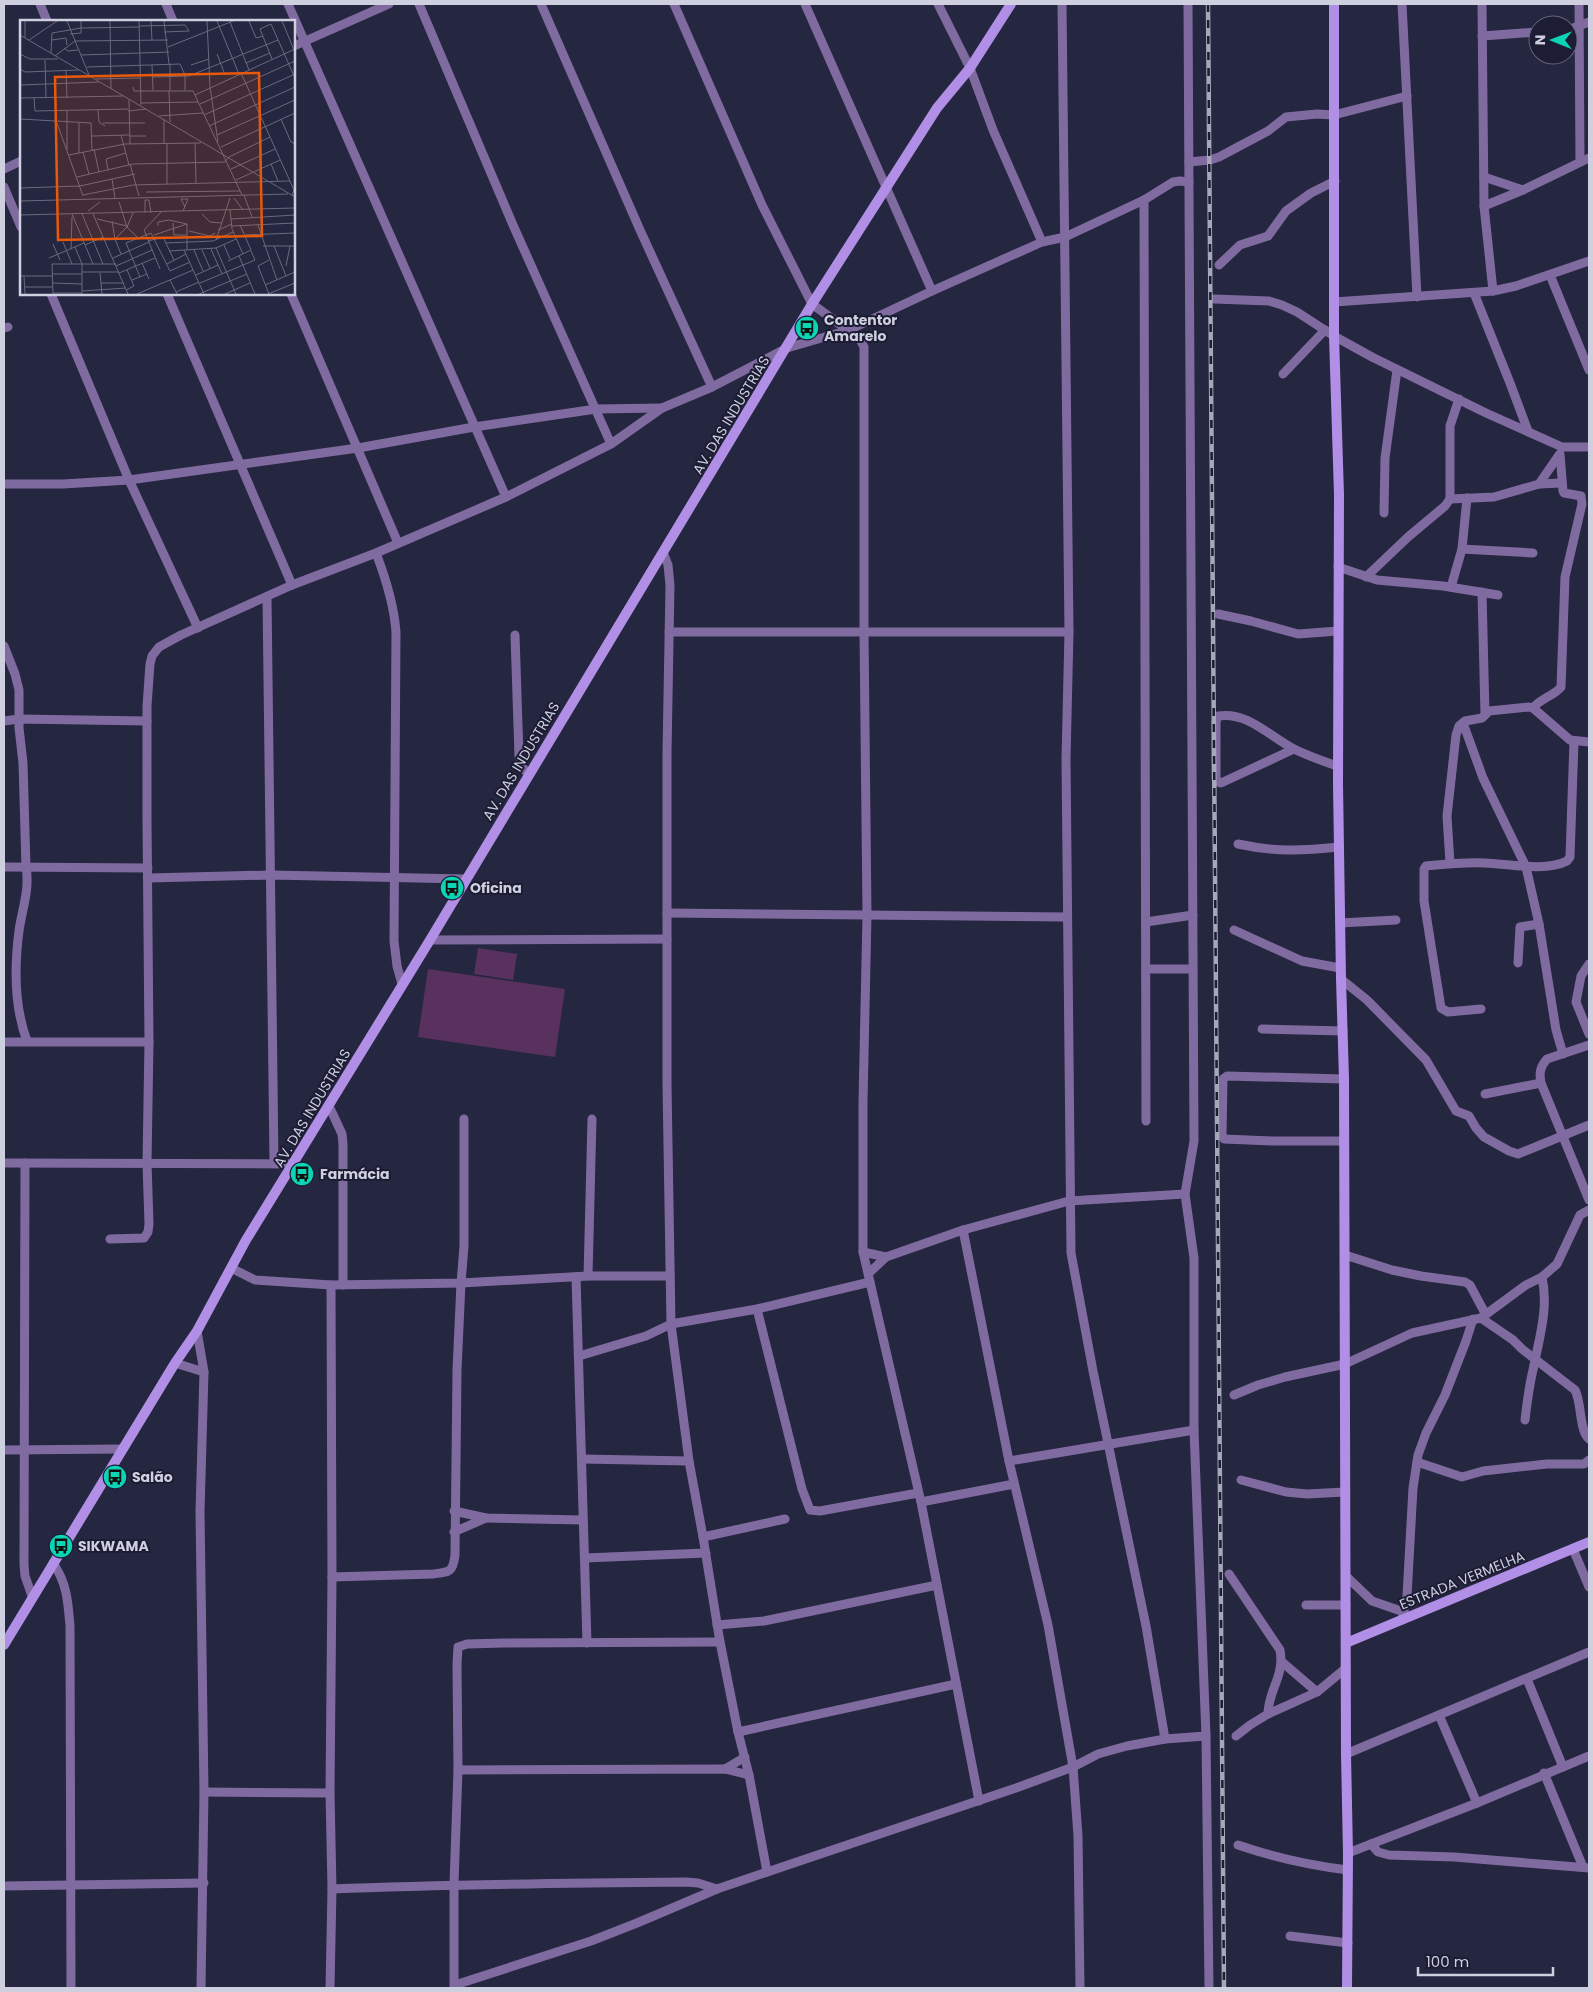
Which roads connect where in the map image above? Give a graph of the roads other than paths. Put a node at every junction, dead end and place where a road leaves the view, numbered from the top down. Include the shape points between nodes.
1 (40, 4) edge
2 (166, 4) edge
3 (288, 4) edge
4 (390, 4) edge
5 (420, 4) edge
6 (541, 4) edge
7 (674, 4) edge
8 (805, 4) edge
9 (938, 4) edge
10 (1010, 4) edge
11 (1062, 4) edge
12 (1188, 4) edge
13 (1334, 4) edge
14 (1402, 4) edge
15 (1482, 4) edge
16 (1579, 4) edge
17 (48, 20) edge
18 (173, 20) edge
19 (1589, 22) edge
20 (1580, 26) junction
21 (1528, 33) edge
22 (1482, 36) junction
23 (306, 41) junction
24 (295, 46) edge
25 (970, 68) junction
26 (1407, 96) junction
27 (1334, 115) junction
28 (1589, 158) edge
29 (20, 162) edge
30 (1189, 162) junction
31 (1580, 162) junction
32 (4, 169) edge
33 (1484, 177) junction
34 (1335, 181) junction
35 (1189, 182) junction
36 (886, 186) junction
37 (1523, 190) junction
38 (4, 191) edge
39 (1144, 200) junction
40 (1484, 206) junction
41 (20, 225) edge
42 (1065, 237) junction
43 (1042, 242) junction
44 (1589, 261) edge
45 (1219, 265) dead end
46 (1550, 275) junction
47 (932, 291) junction
48 (1493, 291) junction
49 (1474, 293) junction
50 (51, 295) edge
51 (167, 295) edge
52 (291, 295) edge
53 (1417, 297) junction
54 (1214, 299) dead end
55 (1334, 302) junction
56 (812, 304) junction
57 (850, 330) junction
58 (1329, 333) junction
59 (787, 348) junction
60 (1396, 370) junction
61 (1589, 370) edge
62 (1283, 374) dead end
63 (712, 387) junction
64 (1460, 399) junction
65 (662, 408) junction
66 (596, 409) junction
67 (474, 427) junction
68 (1528, 431) junction
69 (611, 444) junction
70 (1589, 447) edge
71 (358, 448) junction
72 (1561, 451) junction
73 (240, 465) junction
74 (129, 480) junction
75 (1561, 483) junction
76 (4, 484) edge
77 (1539, 484) junction
78 (506, 497) junction
79 (1466, 498) junction
80 (1450, 499) junction
81 (1384, 513) dead end
82 (398, 543) junction
83 (1462, 549) junction
84 (664, 552) junction
85 (376, 553) junction
86 (1533, 553) dead end
87 (1338, 567) junction
88 (1366, 578) junction
89 (292, 585) junction
90 (1451, 587) junction
91 (1482, 592) junction
92 (1498, 595) dead end
93 (266, 597) junction
94 (1218, 614) dead end
95 (198, 628) junction
96 (1338, 631) junction
97 (669, 632) junction
98 (864, 632) junction
99 (1068, 632) junction
100 (515, 635) dead end
101 (4, 646) edge
102 (1533, 708) junction
103 (1485, 715) junction
104 (19, 718) junction
105 (4, 721) edge
106 (147, 721) junction
107 (1463, 723) junction
108 (1574, 742) junction
109 (1589, 742) edge
110 (1294, 749) junction
111 (1337, 766) junction
112 (528, 775) junction
113 (1238, 844) dead end
114 (1338, 847) junction
115 (1450, 863) junction
116 (4, 867) edge
117 (26, 867) junction
118 (1526, 867) junction
119 (148, 868) junction
120 (271, 875) junction
121 (394, 877) junction
122 (149, 878) junction
123 (466, 879) junction
124 (667, 913) junction
125 (867, 915) junction
126 (1193, 915) junction
127 (1067, 917) junction
128 (1396, 920) dead end
129 (1146, 922) junction
130 (1340, 923) junction
131 (1539, 924) junction
132 (1234, 930) dead end
133 (667, 939) junction
134 (430, 940) junction
135 (1518, 963) dead end
136 (1589, 964) edge
137 (1193, 968) junction
138 (1146, 969) junction
139 (1340, 974) junction
140 (402, 984) junction
141 (1481, 1009) dead end
142 (19, 1020) junction
143 (1262, 1029) dead end
144 (1343, 1031) junction
145 (1589, 1034) edge
146 (26, 1041) junction
147 (8, 1042) edge
148 (149, 1042) junction
149 (1589, 1045) edge
150 (1563, 1054) junction
151 (1344, 1079) junction
152 (1541, 1083) junction
153 (1485, 1094) dead end
154 (329, 1106) junction
155 (464, 1119) dead end
156 (592, 1119) dead end
157 (1146, 1121) dead end
158 (1589, 1125) edge
159 (1564, 1136) junction
160 (1344, 1141) junction
161 (4, 1163) edge
162 (25, 1163) junction
163 (147, 1163) junction
164 (274, 1163) junction
165 (293, 1164) junction
166 (1185, 1194) junction
167 (1589, 1200) edge
168 (1069, 1201) junction
169 (1589, 1210) edge
170 (964, 1230) junction
171 (110, 1238) dead end
172 (863, 1252) junction
173 (1345, 1255) junction
174 (886, 1258) junction
175 (230, 1268) junction
176 (588, 1276) junction
177 (670, 1276) junction
178 (576, 1277) junction
179 (1542, 1277) junction
180 (870, 1278) junction
181 (460, 1283) junction
182 (331, 1285) junction
183 (343, 1285) junction
184 (756, 1309) junction
185 (1480, 1316) junction
186 (671, 1324) junction
187 (197, 1331) junction
188 (579, 1356) junction
189 (1535, 1359) junction
190 (175, 1363) junction
191 (1345, 1364) junction
192 (204, 1372) junction
193 (1234, 1395) dead end
194 (1525, 1420) dead end
195 (1194, 1430) junction
196 (1589, 1439) edge
197 (1108, 1444) junction
198 (123, 1449) junction
199 (4, 1450) edge
200 (24, 1450) junction
201 (582, 1459) junction
202 (1589, 1460) edge
203 (689, 1461) junction
204 (1009, 1461) junction
205 (1417, 1462) junction
206 (1241, 1480) dead end
207 (1014, 1484) junction
208 (1345, 1492) junction
209 (918, 1493) junction
210 (921, 1502) junction
211 (454, 1511) junction
212 (486, 1518) junction
213 (785, 1519) dead end
214 (584, 1520) junction
215 (454, 1532) junction
216 (704, 1537) junction
217 (1589, 1542) edge
218 (1573, 1549) junction
219 (706, 1553) junction
220 (585, 1558) junction
221 (54, 1561) junction
222 (1229, 1574) dead end
223 (1346, 1576) junction
224 (332, 1578) junction
225 (937, 1585) junction
226 (1589, 1587) edge
227 (32, 1596) junction
228 (1306, 1605) dead end
229 (1346, 1606) junction
230 (1403, 1616) junction
231 (717, 1625) junction
232 (720, 1642) junction
233 (587, 1643) junction
234 (1346, 1643) junction
235 (4, 1645) edge
236 (1589, 1652) edge
237 (1282, 1662) junction
238 (1346, 1668) junction
239 (1527, 1679) junction
240 (956, 1684) junction
241 (1317, 1692) junction
242 (1268, 1714) junction
243 (1440, 1715) junction
244 (738, 1732) junction
245 (1206, 1736) junction
246 (1236, 1736) dead end
247 (1166, 1738) junction
248 (1346, 1754) junction
249 (1589, 1756) edge
250 (744, 1757) junction
251 (1073, 1767) junction
252 (1563, 1767) junction
253 (725, 1769) junction
254 (458, 1770) junction
255 (1544, 1774) junction
256 (749, 1775) junction
257 (204, 1792) junction
258 (330, 1793) junction
259 (979, 1801) junction
260 (1477, 1803) junction
261 (1371, 1844) junction
262 (1238, 1845) dead end
263 (1348, 1853) junction
264 (1586, 1868) edge
265 (1348, 1870) junction
266 (768, 1872) junction
267 (204, 1883) junction
268 (71, 1884) junction
269 (454, 1884) junction
270 (4, 1886) edge
271 (332, 1889) junction
272 (717, 1889) junction
273 (1290, 1936) dead end
274 (1348, 1943) junction
275 (455, 1987) edge
276 (71, 1988) edge
277 (201, 1988) edge
278 (330, 1988) edge
279 (1080, 1988) edge
280 (1209, 1988) edge
281 (1347, 1988) edge

1 - 17 street
2 - 18 street
3 - 23 street
4 - 23 street
5 - 66 street via 513,225
6 - 63 street
7 - 56 street via 762,205
8 - 36 street
9 - 25 street
10 - 25 street, AV. DAS INDUSTRIAS
11 - 42 street
12 - 30 street
13 - 27 street
14 - 26 street
15 - 22 street
16 - 20 street
19 - 20 street
20 - 31 street
21 - 22 street
22 - 33 street
23 - 24 street
23 - 67 street
25 - 36 street, AV. DAS INDUSTRIAS via 937,108
25 - 43 street
26 - 27 street
26 - 53 street
27 - 30 street via 1286,117 1268,131 1219,157
27 - 34 street
28 - 31 street
29 - 32 street
30 - 35 street
31 - 37 street
33 - 37 street
33 - 40 street
34 - 45 street via 1286,211 1268,236 1240,244
34 - 55 street
35 - 39 street via 1173,182
35 - 126 street
36 - 47 street
36 - 56 street, AV. DAS INDUSTRIAS
37 - 40 street
38 - 41 street
39 - 42 street
39 - 129 street
40 - 48 street
42 - 43 street
42 - 99 street
43 - 47 street
44 - 46 street
46 - 48 street
46 - 61 street
47 - 57 street
48 - 49 street
49 - 53 street
49 - 68 street
50 - 74 street
51 - 73 street
52 - 71 street
53 - 55 street
54 - 58 street via 1269,302 1296,312
55 - 58 street
56 - 57 street
56 - 59 street, AV. DAS INDUSTRIAS
57 - 59 street
57 - 98 street via 864,347
58 - 60 street
58 - 62 street
58 - 87 street via 1338,486
59 - 63 street
59 - 84 street, AV. DAS INDUSTRIAS
60 - 64 street
60 - 81 street via 1385,458
63 - 65 street
64 - 68 street
64 - 80 street via 1450,426
65 - 66 street
65 - 69 street
66 - 67 street
66 - 69 street
67 - 71 street
67 - 78 street
68 - 72 street
69 - 78 street
70 - 72 street
71 - 73 street
71 - 82 street
72 - 75 street
72 - 77 street
73 - 74 street
73 - 89 street
74 - 76 street
74 - 95 street
75 - 77 street
75 - 102 street via 1564,493 1581,496 1582,504 1566,577 1562,682 1558,691 1539,700
77 - 79 street via 1494,497
78 - 82 street
79 - 80 street
79 - 83 street
80 - 88 street
82 - 85 street
83 - 86 street
83 - 90 street
84 - 97 street via 669,572
84 - 112 street, AV. DAS INDUSTRIAS
85 - 89 street
85 - 121 street via 385,576 396,632
87 - 88 street
87 - 96 street
88 - 90 street
89 - 93 street
90 - 91 street
91 - 92 street
91 - 103 street
93 - 95 street
93 - 120 street
94 - 96 street via 1298,634
95 - 106 street via 168,641 152,656
96 - 111 street
97 - 98 street
97 - 124 street
98 - 99 street
98 - 125 street
99 - 127 street
100 - 112 street via 519,756
101 - 104 street via 18,681
102 - 103 street via 1495,710
102 - 108 street
103 - 107 street
104 - 105 street
104 - 106 street
104 - 117 street
106 - 119 street
107 - 115 street via 1456,735 1447,816
107 - 118 street via 1482,778
108 - 109 street
108 - 118 street via 1570,857 1564,863
110 - 110 street via 1221,783 1216,778 1218,716 1235,716 1254,723
110 - 111 street
111 - 114 street
112 - 123 street, AV. DAS INDUSTRIAS
113 - 114 street via 1278,851
114 - 130 street
115 - 118 street
115 - 141 street via 1426,866 1423,873 1424,901 1440,1005 1445,1012
116 - 117 street
117 - 119 street
117 - 142 street via 26,901 17,950
118 - 131 street
119 - 122 street
120 - 121 street
120 - 122 street
120 - 164 street
121 - 123 street
121 - 140 street via 396,966
122 - 148 street
123 - 134 street, AV. DAS INDUSTRIAS
124 - 125 street
124 - 133 street
125 - 127 street
125 - 172 street via 862,1102
126 - 129 street
126 - 137 street
127 - 168 street
128 - 130 street
129 - 138 street
130 - 139 street
131 - 135 street via 1520,927
131 - 150 street via 1556,1030
132 - 139 street via 1302,961
133 - 134 street
133 - 177 street
134 - 140 street, AV. DAS INDUSTRIAS
136 - 145 street via 1581,976 1576,1002
137 - 138 street
137 - 166 street via 1194,1141
138 - 157 street
139 - 144 street
139 - 159 street via 1426,1060 1453,1107 1460,1114 1469,1116 1484,1137 1518,1154
140 - 154 street, AV. DAS INDUSTRIAS
142 - 146 street
142 - 147 street
143 - 144 street
144 - 151 street
146 - 147 street
146 - 148 street
148 - 163 street
149 - 150 street
150 - 152 street via 1542,1064
151 - 160 street
151 - 160 street via 1227,1076 1223,1079 1221,1093 1224,1139
152 - 153 street
152 - 159 street
154 - 165 street, AV. DAS INDUSTRIAS
154 - 183 street via 344,1144
155 - 181 street via 464,1246
156 - 176 street
158 - 159 street
159 - 167 street
160 - 173 street
161 - 162 street
162 - 163 street
162 - 200 street
163 - 164 street
163 - 171 street via 147,1236
164 - 165 street
165 - 175 street, AV. DAS INDUSTRIAS
166 - 168 street
166 - 195 street via 1194,1258
168 - 170 street
168 - 197 street via 1071,1253
169 - 179 street via 1580,1216 1557,1264
170 - 174 street
170 - 204 street
172 - 174 street
172 - 180 street
173 - 185 street via 1392,1270 1465,1282 1470,1285
173 - 191 street
174 - 180 street
175 - 182 street via 255,1280
175 - 187 street, AV. DAS INDUSTRIAS
176 - 177 street
176 - 178 street
177 - 186 street
178 - 181 street
178 - 188 street
179 - 185 street
179 - 189 street via 1545,1300
180 - 184 street
180 - 209 street
181 - 183 street
181 - 211 street
182 - 183 street
182 - 224 street
184 - 186 street
184 - 209 street via 810,1510 820,1512
185 - 189 street
185 - 191 street via 1412,1334
185 - 205 street via 1426,1433
186 - 188 street via 646,1336
186 - 203 street
187 - 190 street, AV. DAS INDUSTRIAS
187 - 192 street
188 - 201 street
189 - 194 street
189 - 196 street via 1576,1390 1584,1433
190 - 192 street
190 - 198 street, AV. DAS INDUSTRIAS
191 - 193 street via 1258,1384
191 - 208 street
192 - 257 street via 200,1512
195 - 197 street
195 - 245 street
197 - 204 street
197 - 247 street
198 - 200 street
198 - 221 street, AV. DAS INDUSTRIAS
199 - 200 street
200 - 227 street via 24,1564
201 - 203 street
201 - 214 street
202 - 205 street via 1584,1464 1547,1464 1483,1471 1462,1477
203 - 216 street
204 - 207 street
205 - 230 street
206 - 208 street via 1286,1492
207 - 210 street
207 - 251 street via 1048,1625
208 - 223 street
209 - 210 street
210 - 225 street
211 - 212 street
211 - 215 street
212 - 214 street
212 - 215 street
213 - 216 street
214 - 220 street
215 - 224 street via 455,1555 448,1573
216 - 219 street
217 - 218 street, ESTRADA VERMELHA
218 - 226 street
218 - 230 street, ESTRADA VERMELHA
219 - 220 street
219 - 231 street
220 - 233 street
221 - 227 street
221 - 268 street via 66,1587 70,1626
222 - 237 street via 1280,1650
223 - 229 street
223 - 230 street via 1372,1601
224 - 258 street
225 - 231 street via 764,1621
225 - 240 street
227 - 235 street
228 - 229 street
229 - 234 street
230 - 234 street, ESTRADA VERMELHA
231 - 232 street
232 - 233 street
232 - 244 street
233 - 254 street via 467,1644 458,1647
234 - 238 street
236 - 239 street
237 - 241 street
237 - 242 street via 1268,1703
238 - 241 street
238 - 248 street
239 - 243 street
239 - 252 street
240 - 244 street
240 - 259 street
241 - 242 street
242 - 246 street
243 - 248 street
243 - 260 street
244 - 250 street
245 - 247 street
245 - 280 street
247 - 251 street via 1098,1754
248 - 263 street
249 - 252 street
250 - 253 street
250 - 256 street
251 - 259 street
251 - 279 street via 1078,1836
252 - 255 street
253 - 254 street
253 - 256 street
254 - 269 street
255 - 260 street
255 - 264 street
256 - 266 street
257 - 258 street
257 - 267 street
258 - 271 street
259 - 266 street
260 - 261 street
261 - 263 street
261 - 264 street via 1378,1852 1389,1855
262 - 265 street via 1276,1858
263 - 265 street
265 - 274 street
266 - 272 street
267 - 268 street
267 - 277 street
268 - 270 street
268 - 276 street
269 - 271 street
269 - 272 street via 686,1882
269 - 275 street
271 - 278 street
272 - 275 street via 591,1941
273 - 274 street
274 - 281 street

